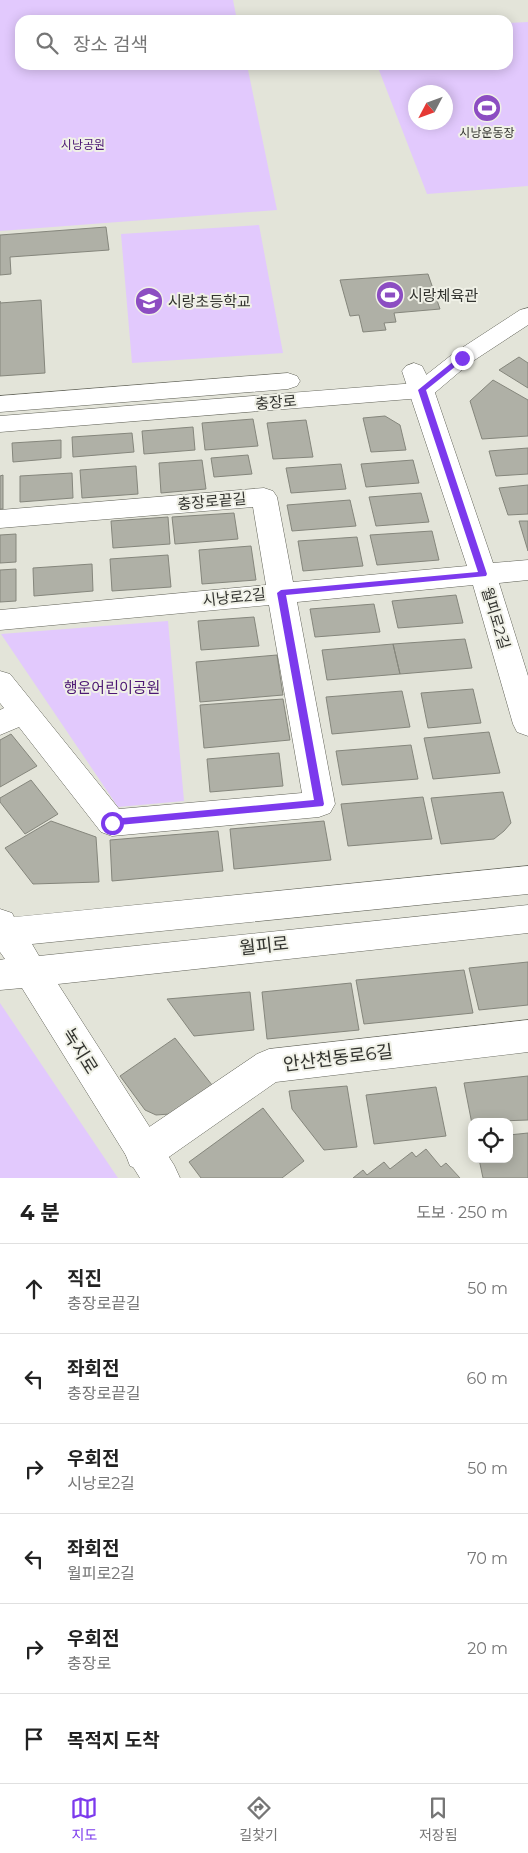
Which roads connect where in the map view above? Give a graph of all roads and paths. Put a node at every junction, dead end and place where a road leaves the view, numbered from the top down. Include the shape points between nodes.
1 (528, 296) edge
2 (528, 315) edge
3 (418, 381) junction
4 (0, 404) edge
5 (0, 424) edge
6 (0, 519) edge
7 (528, 570) edge
8 (483, 574) junction
9 (281, 593) junction
10 (0, 620) edge
11 (0, 682) edge
12 (12, 717) edge
13 (528, 724) edge
14 (528, 880) edge
15 (528, 919) edge
16 (2, 929) edge
17 (15, 973) edge
18 (528, 1036) edge
19 (152, 1166) edge

1 - 3 street via 516,300
2 - 3 street via 462,358
3 - 4 street, 충장로
3 - 5 street, 충장로
3 - 8 street, 월피로2길
6 - 9 street, 충장로끝길 via 264,497
7 - 8 street, 시낭로2길
8 - 9 street, 시낭로2길
8 - 13 street, 월피로2길
9 - 10 street, 시낭로2길
9 - 12 street, 충장로끝길 via 319,804 112,823
11 - 12 street, 충장로끝길
14 - 16 street
15 - 17 street, 월피로
16 - 17 street, 녹지로
17 - 19 street, 녹지로
18 - 19 street, 안산천동로6길 via 269,1066

